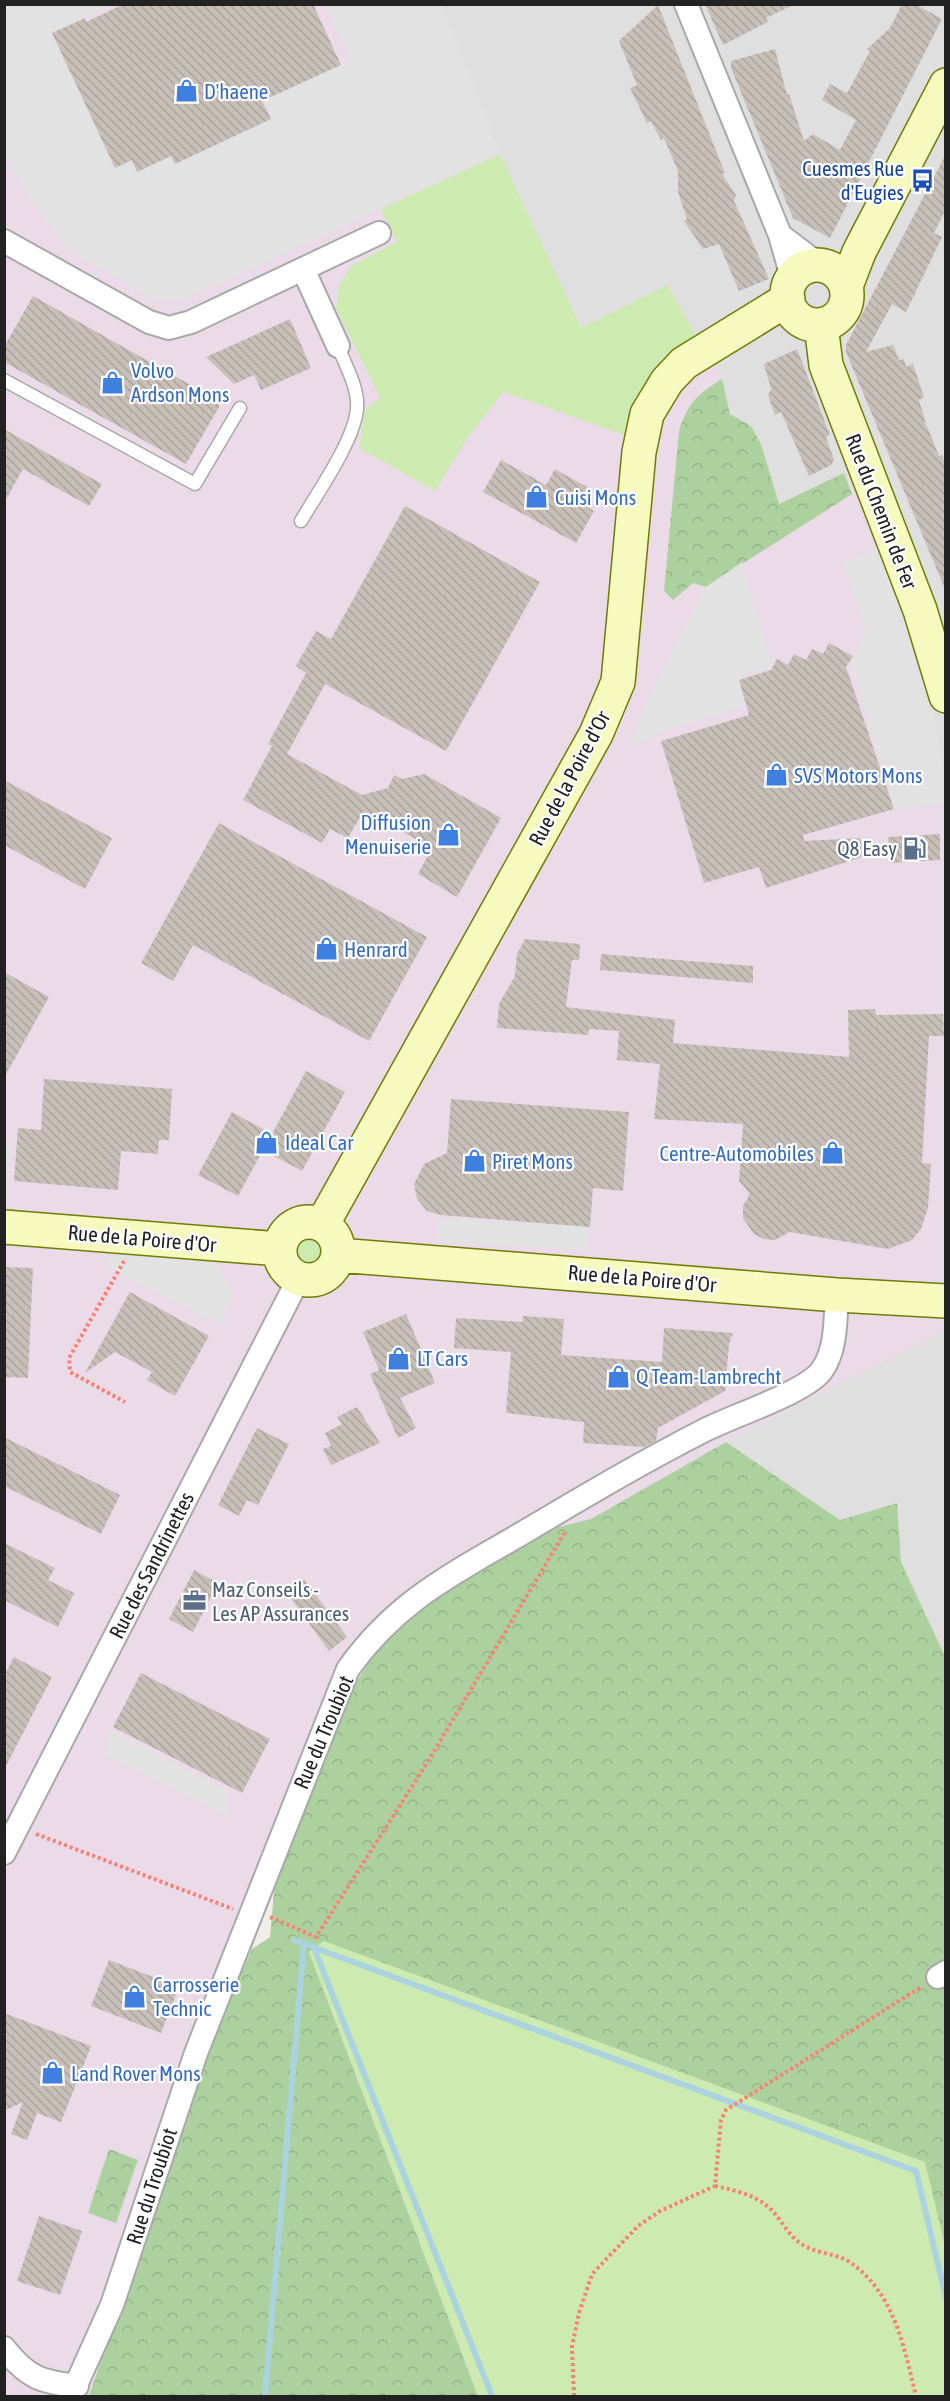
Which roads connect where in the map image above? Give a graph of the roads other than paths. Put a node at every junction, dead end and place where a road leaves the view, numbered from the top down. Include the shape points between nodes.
1 (686, 4) edge
2 (945, 85) edge
3 (379, 233) dead end
4 (4, 241) edge
5 (303, 269) junction
6 (819, 286) junction
7 (338, 346) joint
8 (4, 380) edge
9 (240, 408) dead end
10 (301, 521) dead end
11 (945, 696) edge
12 (322, 1225) junction
13 (4, 1227) edge
14 (280, 1249) junction
15 (338, 1255) junction
16 (299, 1278) junction
17 (837, 1295) junction
18 (945, 1301) edge
19 (11, 1825) edge
20 (4, 1853) edge
21 (4, 2348) edge
22 (74, 2392) edge

1 - 6 street, Rue du Chemin de Fer via 780,235
2 - 6 street
3 - 5 street
4 - 5 street via 149,322 169,328 191,322
5 - 7 street
6 - 11 street, Rue du Chemin de Fer via 826,365 920,610
6 - 12 street, Rue de la Poire d'Or via 711,344 684,363 667,381 647,414 639,452 618,682 596,734
7 - 10 lane via 357,408 351,434
8 - 9 lane via 195,484
12 - 14 street via 313,1222 295,1226 287,1232
12 - 15 street via 335,1237
13 - 14 street, Rue de la Poire d'Or
14 - 16 street via 285,1267
15 - 16 street via 324,1276
15 - 17 street, Rue de la Poire d'Or
16 - 19 street, Rue des Sandrinettes
17 - 18 street, Rue de la Poire d'Or
17 - 22 street, Rue du Troubiot via 831,1353 821,1372 802,1385 705,1430 416,1596 367,1642 348,1669 196,2053 112,2305
19 - 20 street, Rue des Sandrinettes
21 - 22 street via 29,2374

